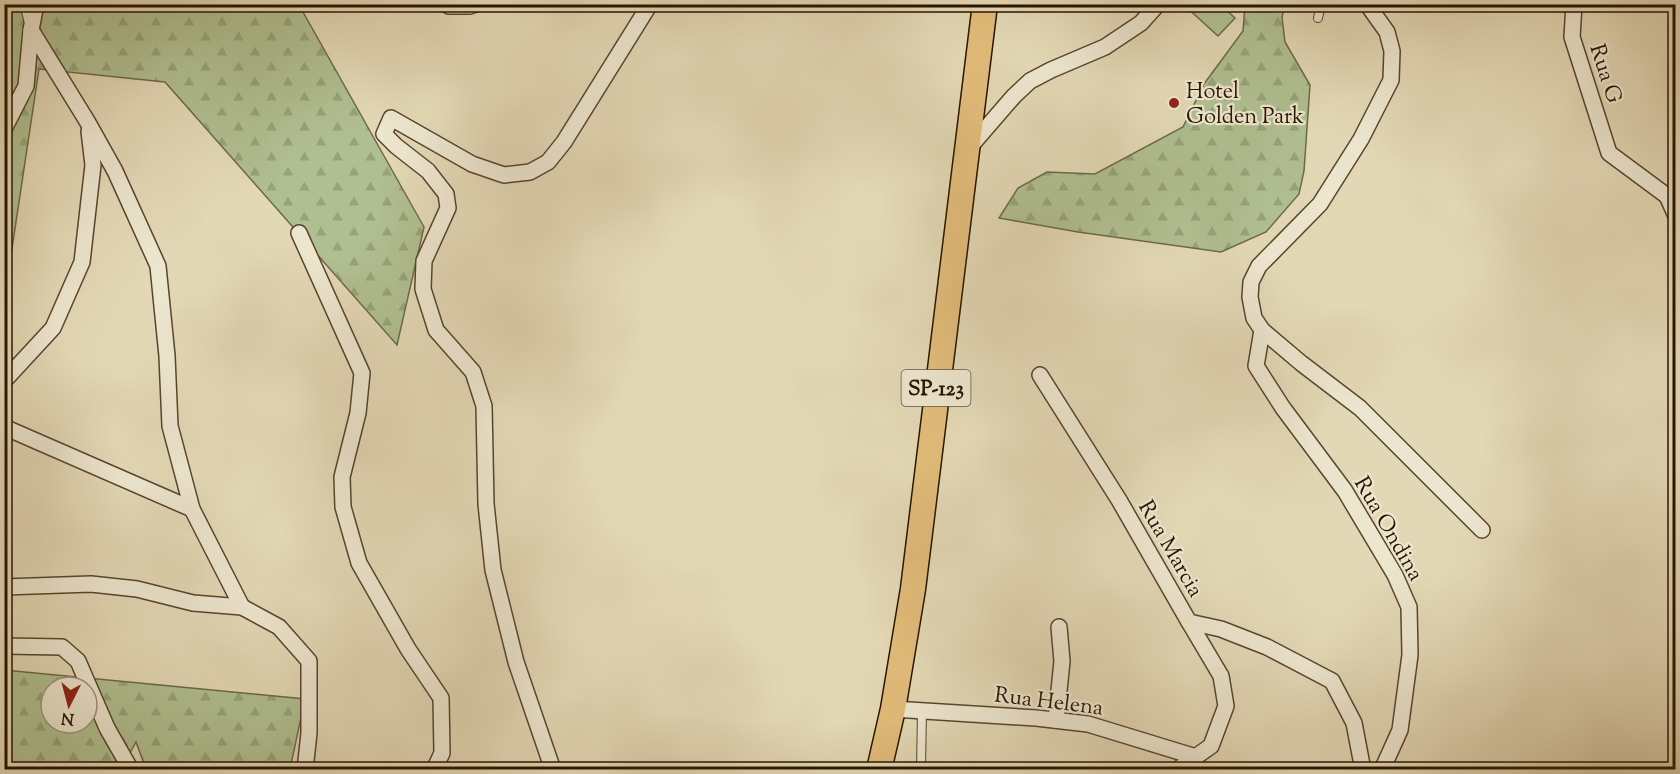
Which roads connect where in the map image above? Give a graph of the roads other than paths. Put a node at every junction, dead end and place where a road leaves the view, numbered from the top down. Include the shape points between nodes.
1 (24, 4) edge
2 (36, 4) edge
3 (446, 4) edge
4 (475, 4) edge
5 (651, 4) edge
6 (985, 4) edge
7 (1158, 4) edge
8 (1321, 4) edge
9 (1367, 4) edge
10 (1574, 4) edge
11 (1318, 18) dead end
12 (31, 30) junction
13 (87, 121) junction
14 (4, 129) edge
15 (966, 151) junction
16 (1671, 197) edge
17 (1676, 216) edge
18 (299, 233) dead end
19 (1262, 330) junction
20 (1040, 375) dead end
21 (4, 381) edge
22 (4, 427) edge
23 (192, 509) junction
24 (1482, 530) dead end
25 (4, 587) edge
26 (242, 607) junction
27 (1189, 622) junction
28 (1059, 627) dead end
29 (4, 646) edge
30 (892, 710) junction
31 (922, 711) junction
32 (1056, 720) junction
33 (1196, 757) junction
34 (131, 770) edge
35 (305, 770) edge
36 (434, 770) edge
37 (554, 770) edge
38 (879, 770) edge
39 (921, 770) edge
40 (1177, 770) edge
41 (1363, 770) edge
42 (1382, 770) edge

1 - 12 lane
2 - 12 street
3 - 4 street
5 - 37 street via 564,142 548,162 530,172 504,176 472,164 391,118 384,134 428,171 446,194 448,208 424,261 423,289 436,330 473,372 484,406 486,504 493,570 516,662
6 - 15 main road, SP-123
7 - 15 street via 1141,23 1105,47 1030,81
8 - 11 lane
9 - 19 street via 1387,32 1392,51 1390,80 1361,139 1320,204 1259,266 1251,282 1250,297 1254,318
10 - 16 street, Rua G via 1572,37 1609,153
12 - 13 street
12 - 14 street via 26,86
13 - 21 street via 93,165 82,262 52,328
13 - 23 street via 116,171 158,266 170,426
15 - 30 main road, SP-123 via 913,589
16 - 17 street
18 - 36 street via 362,373 358,412 342,477 343,507 359,563 441,698 442,753
19 - 24 street via 1360,408
19 - 42 street, Rua Ondina via 1256,366 1346,491 1409,607 1410,655 1400,730
20 - 27 street, Rua Marcia via 1119,500
22 - 23 street
23 - 26 street
25 - 26 street via 91,584 136,589 193,603
26 - 35 street via 279,627 309,661
27 - 33 street via 1221,676 1226,706 1211,746
27 - 41 street, Rua Marcia via 1221,629 1267,647 1332,681 1354,723
28 - 32 street via 1062,661
29 - 34 street via 62,647 78,661 107,728
30 - 31 street, Rua Helena
30 - 38 main road, SP-123
31 - 32 street, Rua Helena
31 - 39 lane
32 - 33 street, Rua Helena via 1088,724
33 - 40 street

